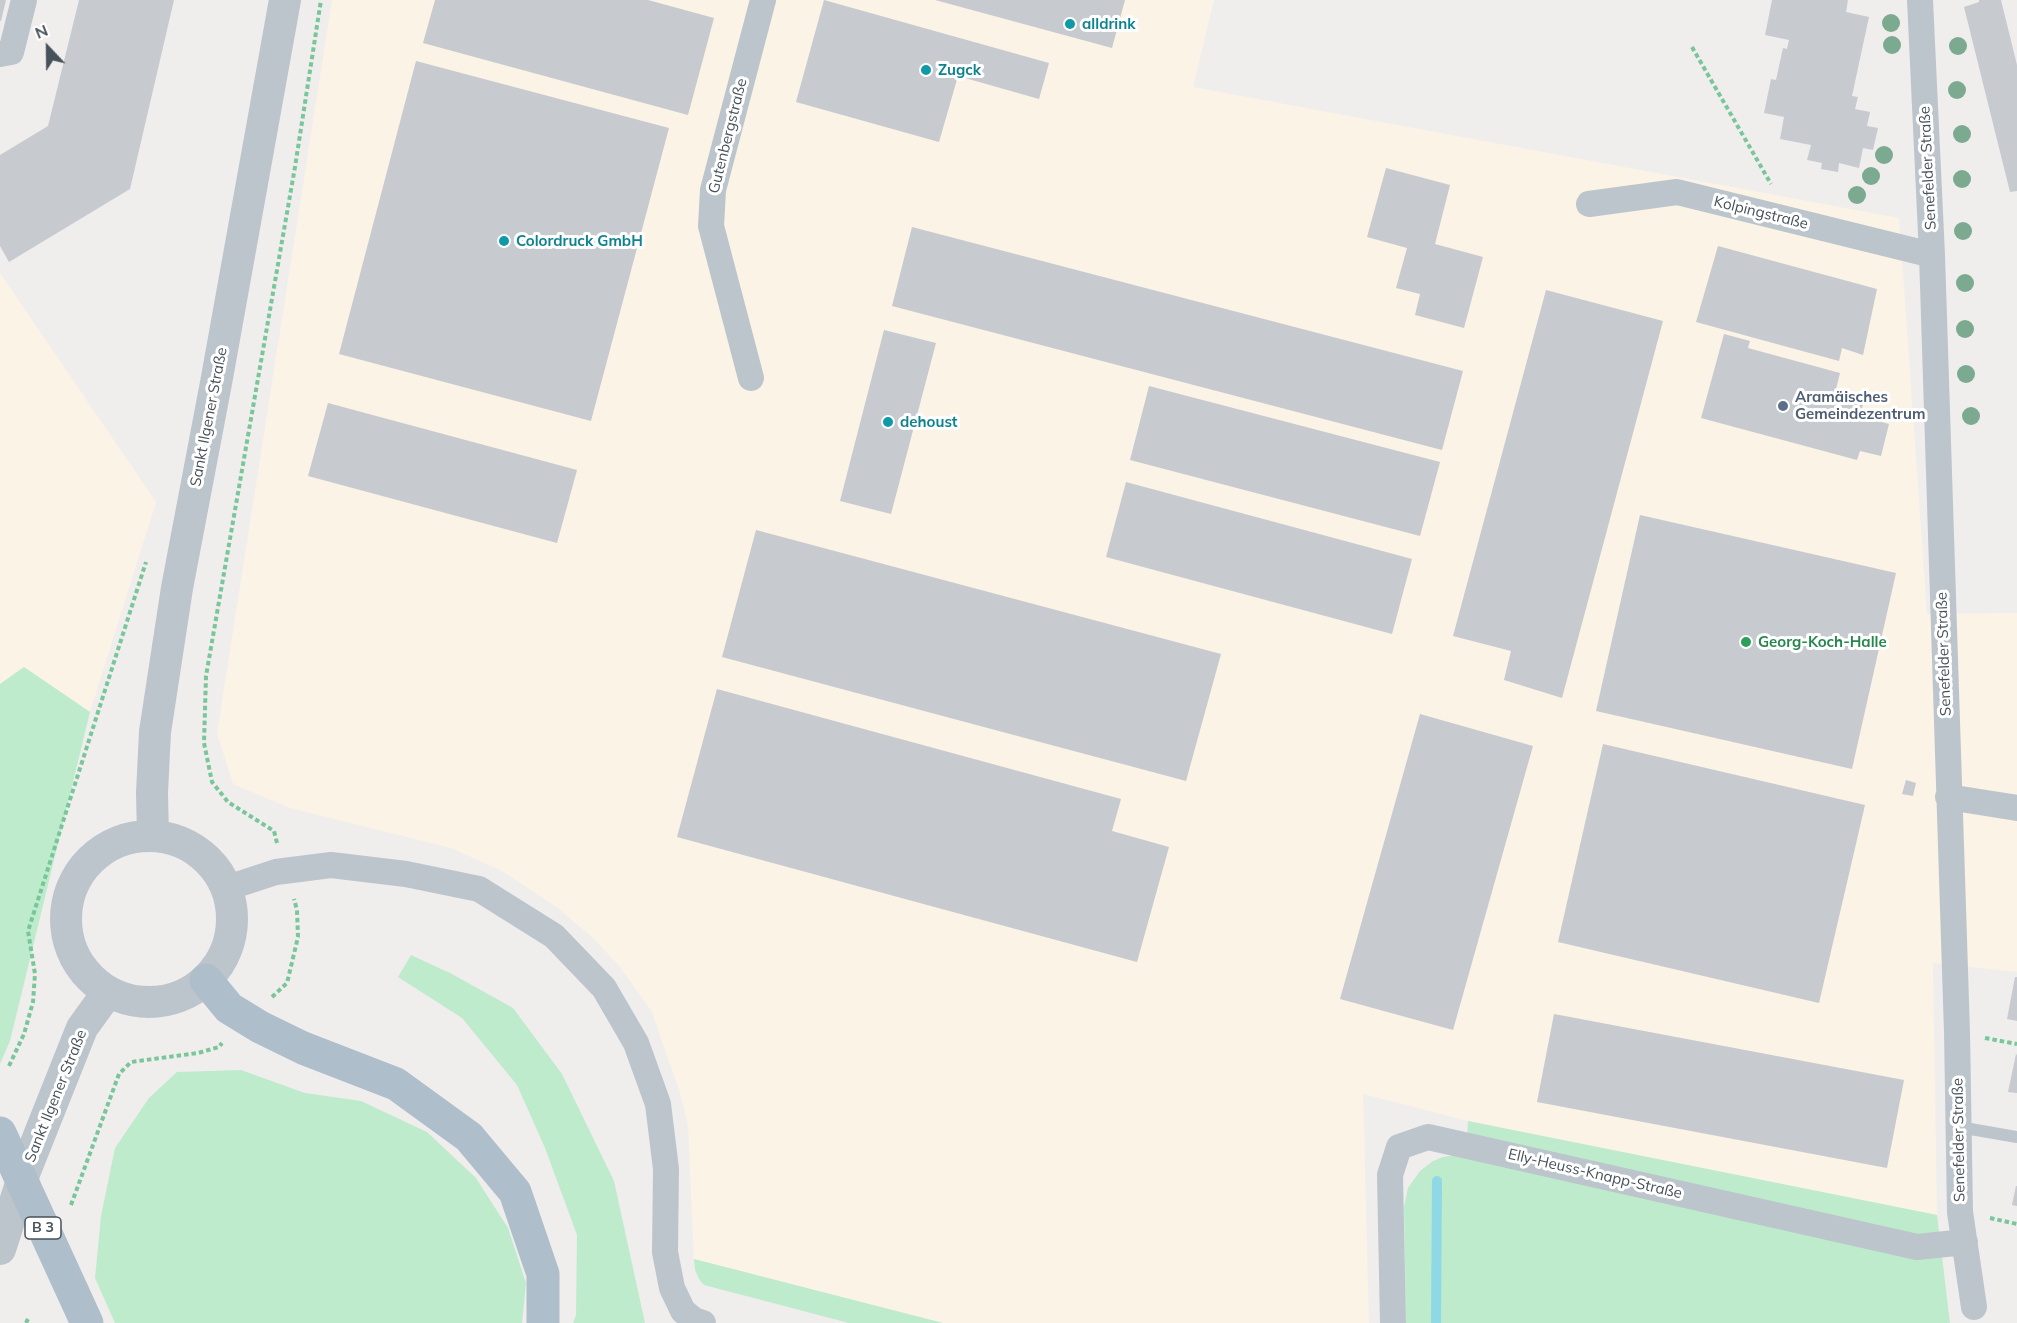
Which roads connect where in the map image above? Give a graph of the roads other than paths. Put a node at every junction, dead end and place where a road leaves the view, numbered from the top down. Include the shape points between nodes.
1 (24, 0) edge
2 (285, 0) edge
3 (763, 0) edge
4 (1920, 0) edge
5 (0, 54) edge
6 (1589, 204) dead end
7 (1932, 255) junction
8 (751, 378) dead end
9 (1948, 797) junction
10 (2017, 808) edge
11 (153, 836) junction
12 (227, 888) junction
13 (206, 980) junction
14 (108, 992) junction
15 (1959, 1127) junction
16 (0, 1133) edge
17 (2017, 1137) edge
18 (1965, 1242) junction
19 (0, 1249) edge
20 (1974, 1307) dead end
21 (87, 1323) edge
22 (543, 1323) edge
23 (703, 1323) edge
24 (1393, 1323) edge

1 - 5 street via 11,52
2 - 11 street, Sankt Ilgener Straße via 177,588 155,732
3 - 8 street, Gutenbergstraße via 713,190 711,226
4 - 7 street, Senefelder Straße
6 - 7 street, Kolpingstraße via 1677,192
7 - 9 street, Senefelder Straße
9 - 10 street
9 - 15 street, Senefelder Straße
11 - 12 street via 190,846 206,857
11 - 14 street via 126,839 100,851 81,871 69,896 66,924 72,951 86,975
12 - 13 street via 232,912 231,937 222,961
12 - 23 street via 286,871 331,865 406,874 478,889 554,936 604,988 636,1043 658,1104 666,1169 665,1252 672,1288 683,1311
13 - 14 street via 184,995 159,1002 132,1001
13 - 22 main road via 229,1008 248,1020 303,1048 396,1084 469,1137 515,1192 543,1274
14 - 19 street, Sankt Ilgener Straße via 82,1028 25,1171
15 - 17 lane
15 - 18 street, Senefelder Straße via 1960,1212
16 - 21 main road, B 3, bridge
18 - 20 street, Senefelder Straße
18 - 24 street, Elly-Heuss-Knapp-Straße via 1917,1247 1428,1137 1399,1147 1390,1175

